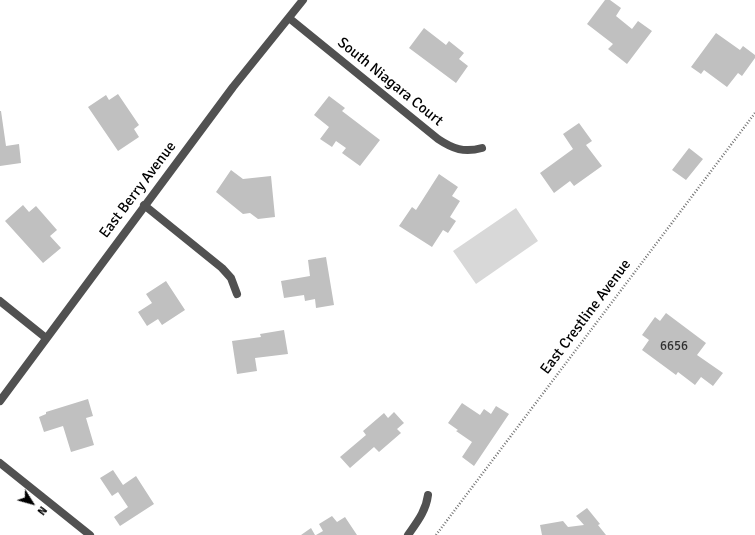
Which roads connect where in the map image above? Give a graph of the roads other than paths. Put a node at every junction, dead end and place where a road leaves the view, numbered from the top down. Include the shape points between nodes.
1 (303, 0) edge
2 (289, 18) junction
3 (482, 148) dead end
4 (144, 206) junction
5 (237, 294) dead end
6 (0, 301) edge
7 (46, 338) junction
8 (0, 401) edge
9 (0, 463) edge
10 (428, 495) dead end
11 (90, 535) edge
12 (408, 535) edge

1 - 2 street, East Berry Avenue
2 - 3 street, South Niagara Court via 449,147 459,150
2 - 4 street, East Berry Avenue via 233,87
4 - 5 street via 222,268 231,278
4 - 7 street, East Berry Avenue
6 - 7 street
7 - 8 street, East Berry Avenue
9 - 11 street
10 - 12 street via 424,511

